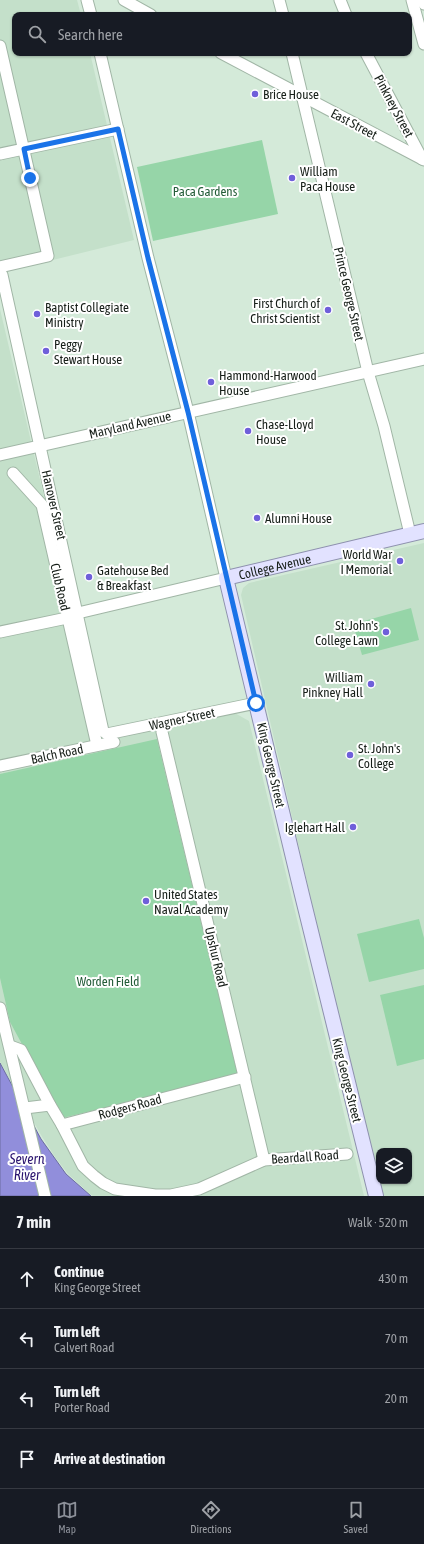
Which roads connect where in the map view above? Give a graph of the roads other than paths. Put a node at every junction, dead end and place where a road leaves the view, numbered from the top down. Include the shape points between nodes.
1 (87, 0) edge
2 (124, 0) edge
3 (279, 0) edge
4 (340, 0) edge
5 (412, 0) edge
6 (421, 0) edge
7 (424, 4) edge
8 (90, 12) edge
9 (146, 12) edge
10 (282, 12) edge
11 (345, 12) edge
12 (424, 44) edge
13 (0, 46) edge
14 (101, 56) edge
15 (227, 56) edge
16 (293, 56) edge
17 (368, 56) edge
18 (303, 96) junction
19 (118, 129) junction
20 (24, 149) junction
21 (0, 154) edge
22 (423, 160) edge
23 (1, 271) edge
24 (424, 359) edge
25 (368, 372) junction
26 (188, 412) junction
27 (40, 446) junction
28 (0, 456) edge
29 (13, 473) dead end
30 (424, 531) edge
31 (410, 534) junction
32 (226, 578) junction
33 (78, 613) junction
34 (67, 618) junction
35 (0, 632) edge
36 (256, 703) junction
37 (162, 732) dead end
38 (110, 738) junction
39 (97, 745) junction
40 (0, 766) edge
41 (0, 1008) edge
42 (10, 1046) junction
43 (245, 1077) junction
44 (50, 1105) junction
45 (25, 1108) junction
46 (62, 1125) junction
47 (347, 1154) dead end
48 (264, 1160) junction
49 (46, 1196) edge
50 (376, 1196) edge

1 - 8 street
2 - 9 street
3 - 10 street
4 - 11 street
5 - 12 street
6 - 7 street
13 - 20 street
14 - 19 street, King George Street
15 - 18 street, East Street
16 - 18 street, Prince George Street
17 - 22 street, Pinkney Street
18 - 22 street, East Street
18 - 25 street, Prince George Street
19 - 20 street
19 - 26 street, King George Street
20 - 21 street
20 - 23 street via 48,256
23 - 27 street, Hanover Street
24 - 25 street, Maryland Avenue
25 - 26 street, Maryland Avenue
25 - 31 street, Prince George Street
26 - 27 street, Maryland Avenue
26 - 32 street, King George Street
27 - 28 street, Maryland Avenue
27 - 33 street, Hanover Street
29 - 34 street, Club Road via 42,505
30 - 31 main road, College Avenue
31 - 32 main road, College Avenue
32 - 33 street, College Avenue
32 - 36 main road, King George Street
33 - 38 street, Hanover Street via 103,731
34 - 35 street
34 - 39 street, Club Road
36 - 38 street, Wagner Street
36 - 50 main road, King George Street
37 - 43 street, Upshur Road
38 - 39 street, Balch Road
39 - 40 street, Balch Road
41 - 42 street
42 - 44 street via 22,1050
42 - 45 street
43 - 46 street, Rodgers Road
43 - 48 street, Upshur Road
44 - 45 street
44 - 46 street
45 - 49 street
46 - 48 street, Beardall Road via 83,1166 103,1183 128,1192 171,1195 188,1192
47 - 48 street, Beardall Road

